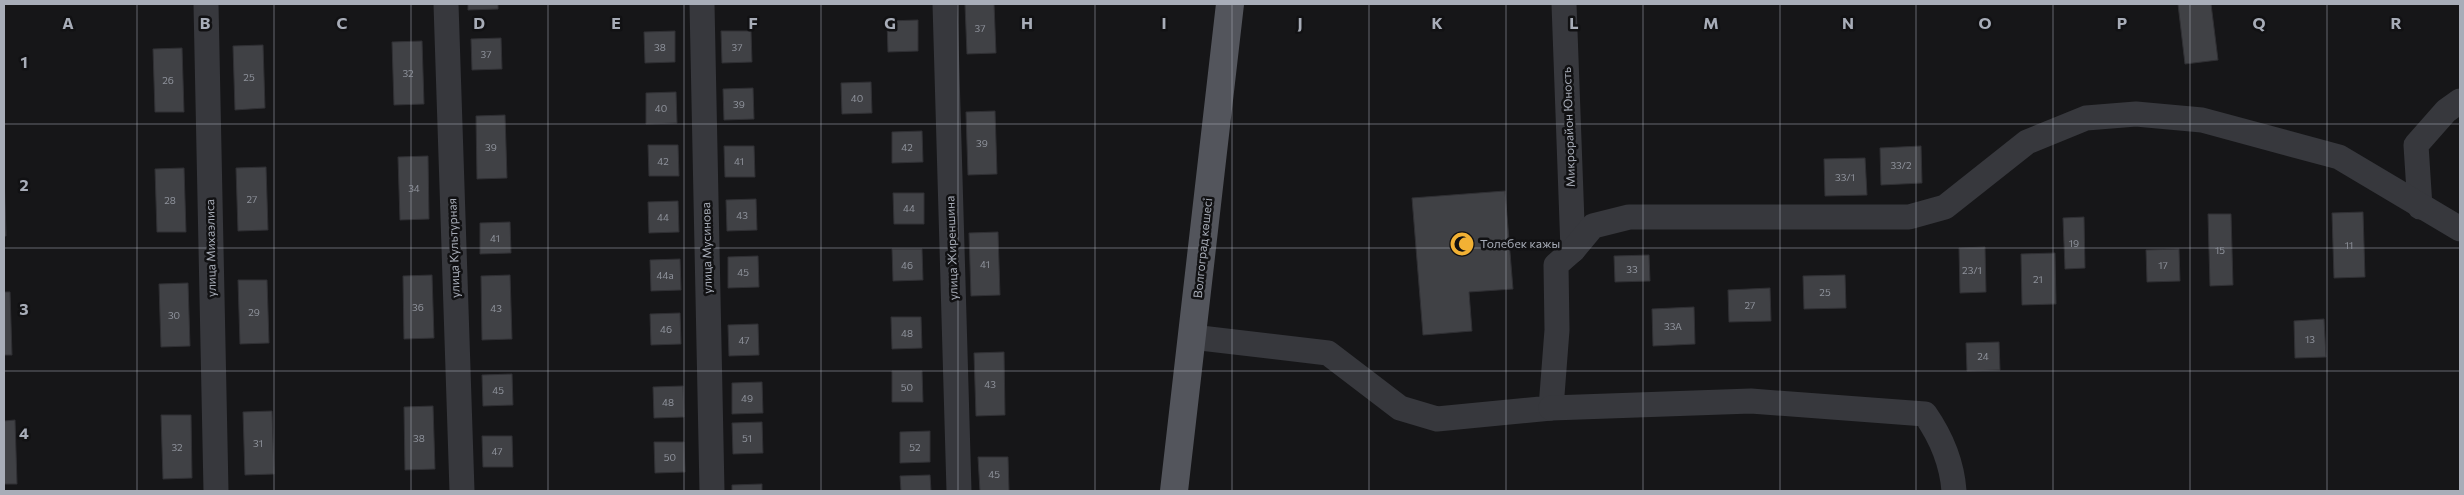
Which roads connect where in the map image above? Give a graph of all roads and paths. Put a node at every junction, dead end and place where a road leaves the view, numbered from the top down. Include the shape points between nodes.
1 (206, 4) edge
2 (446, 4) edge
3 (702, 4) edge
4 (945, 4) edge
5 (1230, 4) edge
6 (1564, 4) edge
7 (2460, 100) edge
8 (2420, 207) junction
9 (2460, 229) edge
10 (1573, 250) junction
11 (1192, 338) junction
12 (1551, 408) junction
13 (216, 491) edge
14 (462, 491) edge
15 (712, 491) edge
16 (959, 491) edge
17 (1174, 491) edge
18 (1954, 491) edge

1 - 13 street, улица Михаэлиса
2 - 14 street, улица Культурная
3 - 15 street, улица Мусинова
4 - 16 street, улица Жиреншина
5 - 11 main road, Волгоград көшесі
6 - 10 street, Микрорайон Юность
7 - 8 street via 2416,145
8 - 9 street
8 - 10 street via 2339,158 2202,120 2136,114 2086,118 2027,142 1945,207 1909,217 1629,217 1593,226
10 - 12 street via 1556,265 1557,330
11 - 12 street via 1328,353 1400,408 1437,420
11 - 17 main road, Волгоград көшесі
12 - 18 street via 1751,401 1925,414 1940,435

